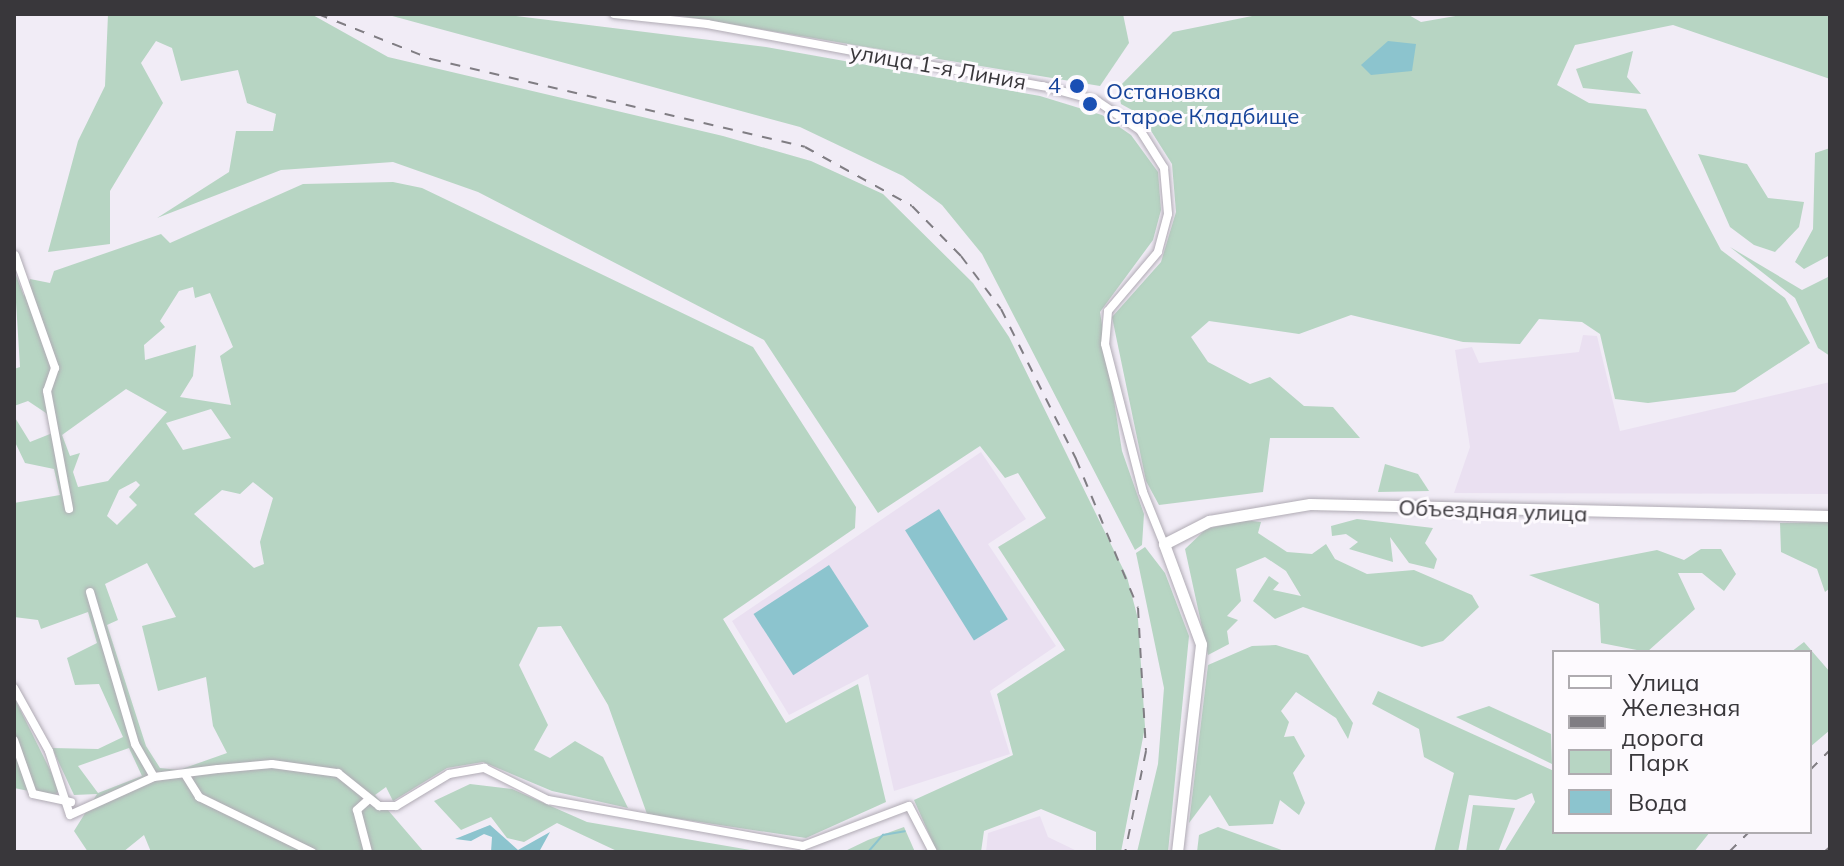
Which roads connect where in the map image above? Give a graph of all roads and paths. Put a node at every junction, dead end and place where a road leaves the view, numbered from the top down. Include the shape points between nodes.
1 (614, 14) edge
2 (14, 256) edge
3 (69, 509) dead end
4 (1830, 516) edge
5 (1164, 544) junction
6 (90, 592) dead end
7 (14, 688) edge
8 (14, 740) edge
9 (186, 776) junction
10 (154, 777) junction
11 (368, 800) junction
12 (68, 801) junction
13 (80, 805) junction
14 (312, 852) edge
15 (368, 852) edge
16 (933, 852) edge
17 (1177, 852) edge

1 - 5 street, улица 1-я Линия via 707,24 1043,86 1097,101 1140,130 1164,168 1168,214 1158,252 1108,311 1105,344 1143,492
2 - 3 street via 55,368 47,391
4 - 5 main road, Объездная улица via 1310,504 1209,521
5 - 17 main road via 1201,644
6 - 10 street via 135,744
7 - 12 street
8 - 12 street via 33,794
9 - 10 street
9 - 11 street via 302,768 338,773
9 - 14 street via 199,797
10 - 13 street
11 - 15 street via 357,810
11 - 16 street via 396,806 449,774 484,768 548,800 803,846 829,842 909,806
12 - 13 street
12 - 13 street via 70,815

